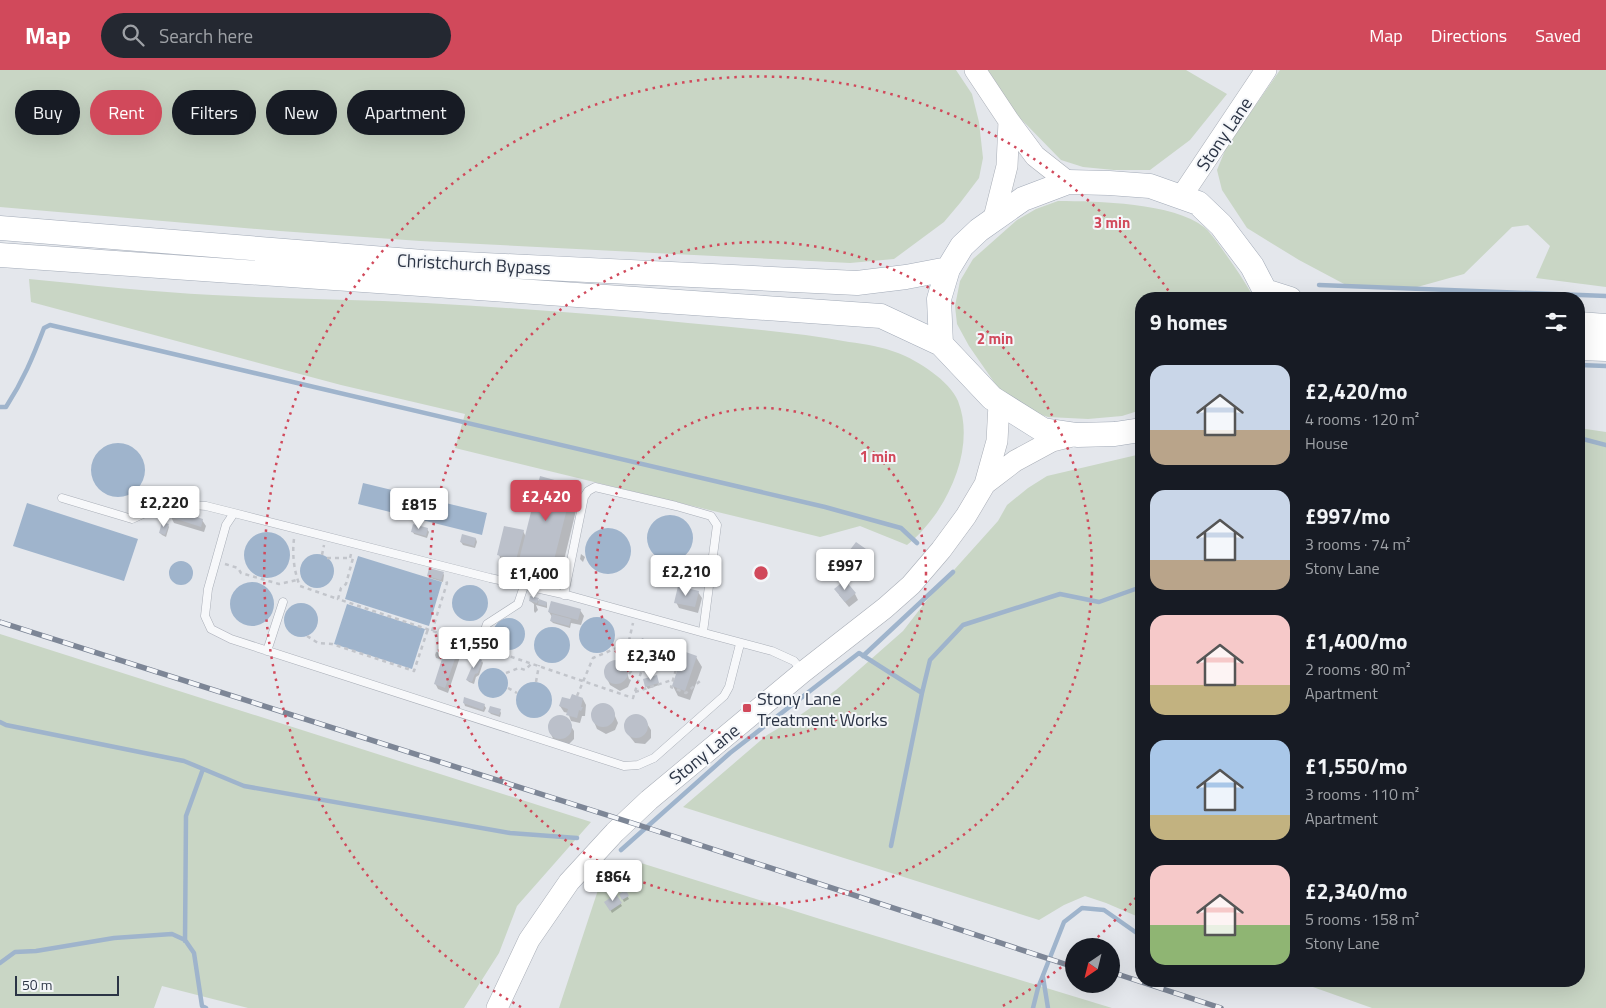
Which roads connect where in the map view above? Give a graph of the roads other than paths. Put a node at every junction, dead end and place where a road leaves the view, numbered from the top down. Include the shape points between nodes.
1 (975, 70) edge
2 (1266, 70) edge
3 (1009, 121) junction
4 (1068, 182) junction
5 (1181, 197) junction
6 (994, 218) junction
7 (0, 228) edge
8 (0, 255) edge
9 (948, 269) junction
10 (1264, 292) edge
11 (1585, 324) edge
12 (1606, 326) edge
13 (941, 344) junction
14 (1585, 348) edge
15 (1606, 349) edge
16 (999, 404) junction
17 (1135, 431) edge
18 (1077, 435) junction
19 (985, 484) junction
20 (62, 498) dead end
21 (234, 514) junction
22 (524, 586) junction
23 (564, 595) junction
24 (283, 602) dead end
25 (702, 632) junction
26 (740, 644) junction
27 (479, 646) dead end
28 (267, 651) junction
29 (803, 672) junction
30 (497, 1008) edge

1 - 3 main road
2 - 5 main road, Stony Lane
3 - 4 main road via 1035,156
3 - 6 main road via 1007,166
4 - 5 main road via 1150,186
4 - 6 main road via 1023,198
5 - 10 main road via 1198,203 1221,225 1252,266
6 - 9 main road via 962,246
7 - 9 main road, Christchurch Bypass via 423,262 857,283
8 - 13 main road, Christchurch Bypass via 881,316
9 - 13 main road via 939,299
11 - 12 main road
13 - 16 main road
14 - 15 main road
16 - 18 main road via 1042,430
16 - 19 main road, Stony Lane via 997,441
17 - 18 main road
18 - 19 main road, Stony Lane via 1052,441 1015,461
19 - 29 main road, Stony Lane via 942,550 911,585
20 - 21 lane via 132,518 167,503 206,506
21 - 22 lane
21 - 28 lane via 226,525 205,602 205,616 211,629
22 - 23 lane
22 - 27 lane via 518,604 487,624
23 - 25 lane
23 - 25 lane via 584,497 588,491 595,487 676,506 711,516 717,525
24 - 28 lane
25 - 26 lane
26 - 28 lane via 724,696 654,758 638,765 624,766
26 - 29 lane via 772,651 794,661
29 - 30 main road, Stony Lane via 648,800 569,882 529,940

